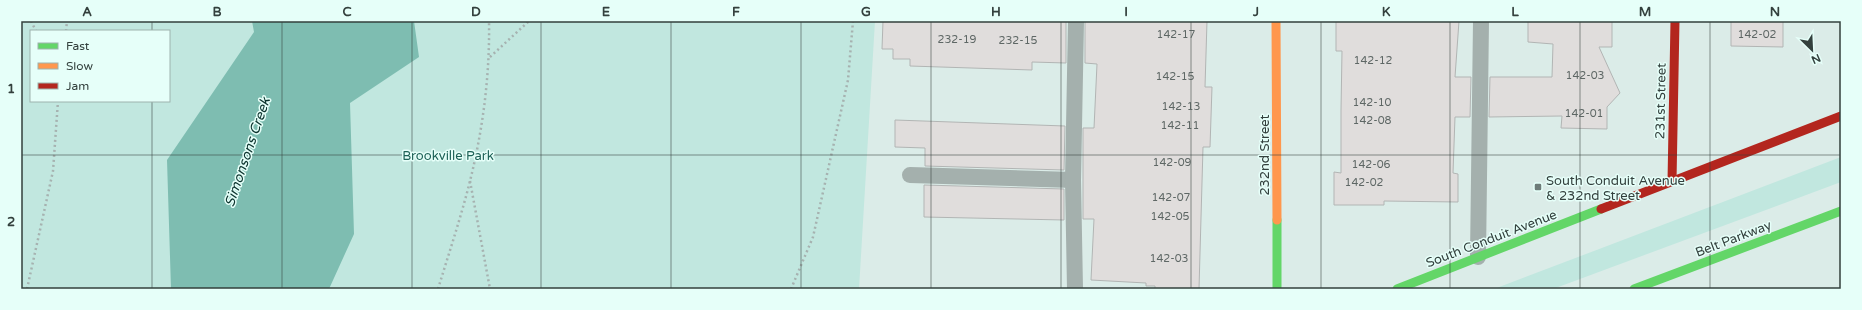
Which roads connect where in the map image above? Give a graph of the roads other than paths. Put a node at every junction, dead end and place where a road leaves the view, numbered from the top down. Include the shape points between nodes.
1 (1076, 21) edge
2 (1276, 21) edge
3 (1481, 21) edge
4 (1675, 21) edge
5 (1841, 116) edge
6 (910, 175) dead end
7 (1073, 180) junction
8 (1672, 181) junction
9 (1841, 211) edge
10 (1478, 257) junction
11 (1075, 289) edge
12 (1277, 289) edge
13 (1397, 289) edge
14 (1634, 289) edge

1 - 7 lane
2 - 12 main road, 232nd Street
3 - 10 lane
4 - 8 main road, 231st Street
5 - 8 main road, South Conduit Avenue
6 - 7 lane
7 - 11 lane
8 - 10 main road, South Conduit Avenue
9 - 14 main road, Belt Parkway
10 - 13 main road, South Conduit Avenue

